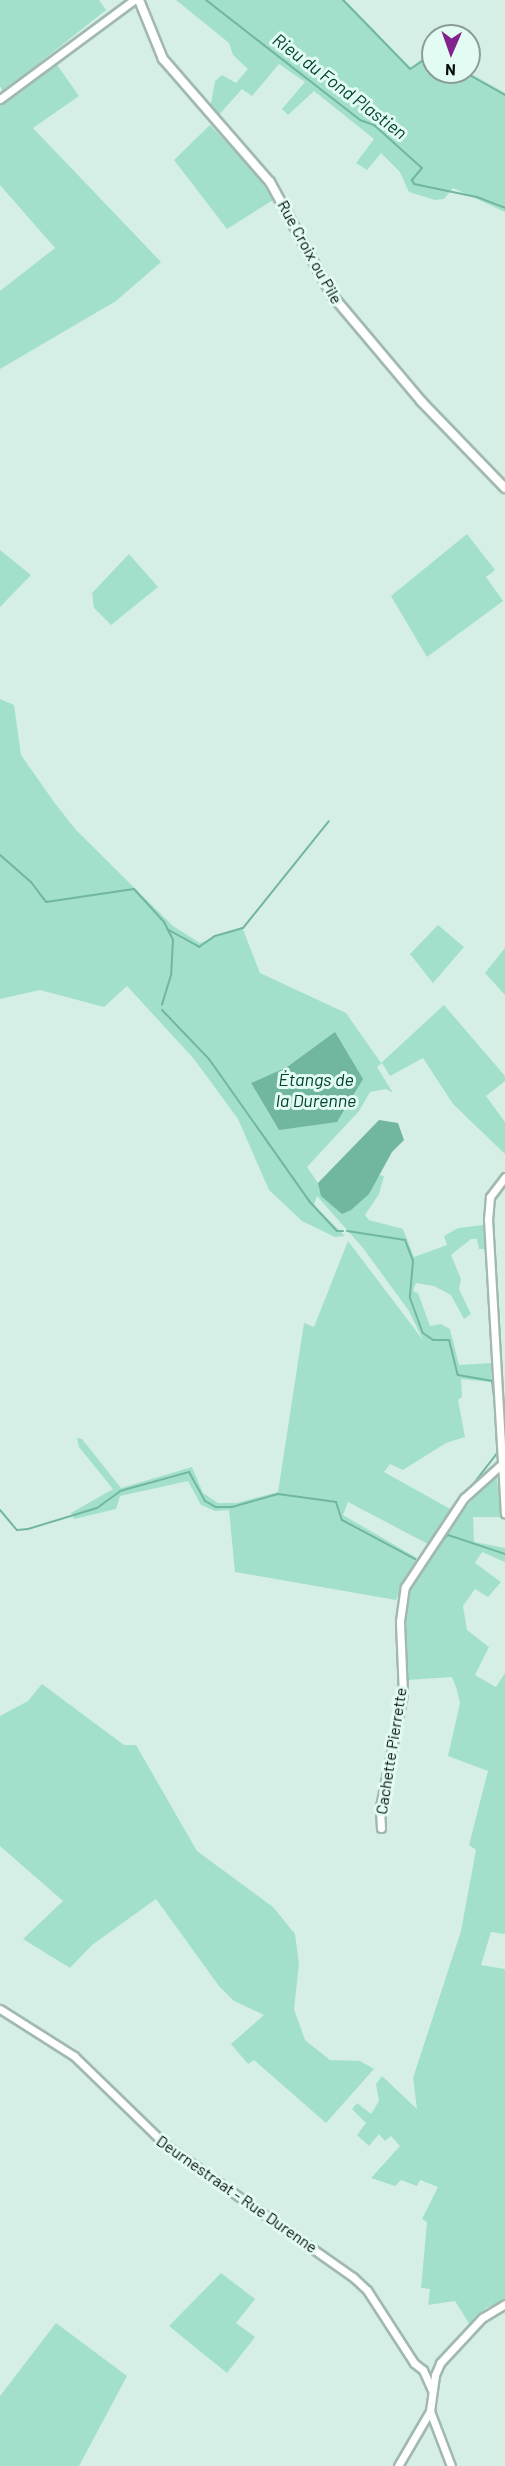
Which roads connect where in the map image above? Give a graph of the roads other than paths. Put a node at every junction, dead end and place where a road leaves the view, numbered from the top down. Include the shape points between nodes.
1 (137, 0) edge
2 (0, 99) edge
3 (505, 488) edge
4 (505, 1178) edge
5 (504, 1462) edge
6 (505, 1514) edge
7 (381, 1828) dead end
8 (0, 2010) edge
9 (505, 2304) edge
10 (432, 2390) junction
11 (430, 2411) junction
12 (398, 2466) edge
13 (451, 2466) edge

1 - 2 street
1 - 3 street, Rue Croix ou Pile via 164,59 270,182 331,294 421,401
4 - 5 street via 490,1197 488,1219
5 - 6 street
5 - 7 street, Cachette Pierrette via 480,1483 420,1560 401,1600 403,1694 380,1807
8 - 10 street, Deurnestraat - Rue Durenne via 74,2056 168,2146 353,2277 367,2290 414,2363 423,2370
9 - 10 street via 482,2318 440,2363
10 - 11 street
11 - 12 street
11 - 13 street

